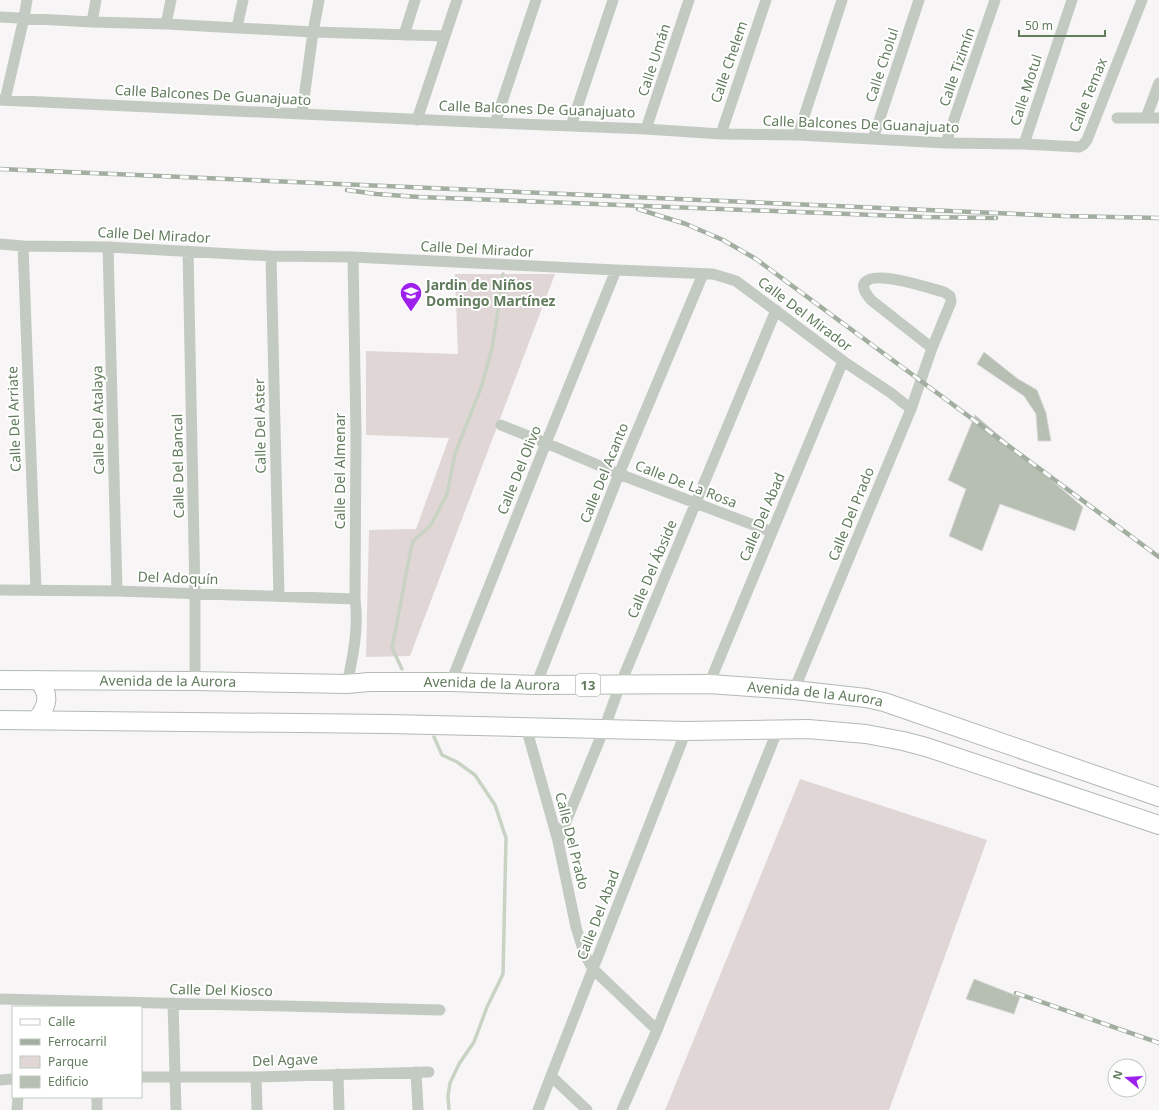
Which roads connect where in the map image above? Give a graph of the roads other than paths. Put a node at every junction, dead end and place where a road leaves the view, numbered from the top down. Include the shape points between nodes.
1 (27, 0) edge
2 (96, 0) edge
3 (171, 0) edge
4 (243, 0) edge
5 (319, 0) edge
6 (415, 0) edge
7 (457, 0) edge
8 (536, 0) edge
9 (613, 0) edge
10 (690, 0) edge
11 (766, 0) edge
12 (842, 0) edge
13 (919, 0) edge
14 (995, 0) edge
15 (1072, 0) edge
16 (1142, 0) edge
17 (0, 17) edge
18 (24, 18) junction
19 (92, 22) junction
20 (166, 24) junction
21 (237, 27) junction
22 (313, 32) junction
23 (404, 35) junction
24 (445, 36) junction
25 (1159, 83) edge
26 (2, 100) edge
27 (302, 113) junction
28 (1117, 118) dead end
29 (1146, 118) junction
30 (1159, 118) edge
31 (417, 120) junction
32 (495, 123) junction
33 (571, 126) junction
34 (646, 129) junction
35 (721, 134) junction
36 (798, 135) junction
37 (873, 139) junction
38 (946, 143) junction
39 (1024, 144) junction
40 (1073, 148) joint
41 (0, 244) edge
42 (23, 246) junction
43 (108, 247) junction
44 (188, 251) junction
45 (271, 256) junction
46 (353, 257) junction
47 (616, 270) junction
48 (703, 274) junction
49 (776, 310) junction
50 (932, 348) junction
51 (843, 361) junction
52 (911, 409) junction
53 (501, 426) dead end
54 (546, 443) junction
55 (620, 474) junction
56 (695, 503) junction
57 (772, 532) junction
58 (0, 590) edge
59 (36, 590) junction
60 (117, 592) junction
61 (195, 594) junction
62 (279, 596) junction
63 (355, 599) junction
64 (0, 680) edge
65 (37, 680) junction
66 (196, 681) junction
67 (451, 682) junction
68 (347, 684) junction
69 (709, 684) junction
70 (536, 685) junction
71 (620, 685) junction
72 (794, 690) junction
73 (37, 719) junction
74 (0, 720) edge
75 (526, 727) junction
76 (604, 728) junction
77 (778, 729) junction
78 (686, 731) junction
79 (1159, 797) edge
80 (1159, 825) edge
81 (558, 841) junction
82 (594, 969) junction
83 (0, 999) edge
84 (173, 1003) junction
85 (440, 1010) dead end
86 (657, 1030) junction
87 (416, 1072) junction
88 (429, 1072) dead end
89 (338, 1074) junction
90 (551, 1076) junction
91 (142, 1077) edge
92 (175, 1077) junction
93 (256, 1077) junction
94 (12, 1079) edge
95 (0, 1080) edge
96 (18, 1098) edge
97 (97, 1098) edge
98 (17, 1110) edge
99 (97, 1110) edge
100 (176, 1110) edge
101 (257, 1110) edge
102 (339, 1110) edge
103 (418, 1110) edge
104 (538, 1110) edge
105 (587, 1110) edge
106 (622, 1110) edge

1 - 18 street
2 - 19 street
3 - 20 street
4 - 21 street
5 - 22 street
6 - 23 street
7 - 24 street
8 - 32 street
9 - 33 street
10 - 34 street, Calle Umán
11 - 35 street, Calle Chelem
12 - 36 street
13 - 37 street, Calle Cholul
14 - 38 street, Calle Tizimín
15 - 39 street, Calle Motul
16 - 40 street, Calle Temax via 1087,140 1083,145
17 - 18 street
18 - 19 street
18 - 26 street
19 - 20 street
20 - 21 street
21 - 22 street
22 - 23 street
22 - 27 street
23 - 24 street
24 - 31 street
25 - 29 street
26 - 27 street, Calle Balcones De Guanajuato
27 - 31 street, Calle Balcones De Guanajuato
28 - 29 street
29 - 30 street
31 - 32 street, Calle Balcones De Guanajuato
32 - 33 street, Calle Balcones De Guanajuato
33 - 34 street, Calle Balcones De Guanajuato
34 - 35 street, Calle Balcones De Guanajuato
35 - 36 street, Calle Balcones De Guanajuato
36 - 37 street, Calle Balcones De Guanajuato
37 - 38 street, Calle Balcones De Guanajuato
38 - 39 street, Calle Balcones De Guanajuato
39 - 40 street, Calle Balcones De Guanajuato
41 - 42 street, Calle Del Mirador
42 - 43 street, Calle Del Mirador
42 - 59 street, Calle Del Arriate
43 - 44 street, Calle Del Mirador
43 - 60 street, Calle Del Atalaya
44 - 45 street, Calle Del Mirador
44 - 61 street, Calle Del Bancal
45 - 46 street, Calle Del Mirador
45 - 62 street, Calle Del Aster
46 - 47 street, Calle Del Mirador
46 - 63 street, Calle Del Almenar
47 - 48 street, Calle Del Mirador
47 - 54 street, Calle Del Olivo
48 - 49 street, Calle Del Mirador via 730,278
48 - 55 street, Calle Del Acanto
49 - 51 street, Calle Del Mirador
49 - 56 street, Calle Del Ábside
50 - 50 street, Calle Del Prado via 871,300 866,294 864,284 874,278 886,277 948,294 951,302
50 - 52 street, Calle Del Prado
51 - 52 street, Calle Del Mirador
51 - 57 street, Calle Del Abad
52 - 72 street, Calle Del Prado
53 - 54 street, Calle De La Rosa
54 - 55 street, Calle De La Rosa
54 - 67 street, Calle Del Olivo
55 - 56 street, Calle De La Rosa
55 - 70 street, Calle Del Acanto
56 - 57 street, Calle De La Rosa
56 - 71 street, Calle Del Ábside
57 - 69 street, Calle Del Abad
58 - 59 street, Del Adoquín
59 - 60 street, Del Adoquín
60 - 61 street, Del Adoquín
61 - 62 street, Del Adoquín
61 - 66 street, Calle Del Bancal
62 - 63 street, Del Adoquín
63 - 68 street, Calle Del Almenar via 356,630
64 - 65 main road, Avenida de la Aurora / 13
65 - 66 main road, Avenida de la Aurora / 13
65 - 73 main road via 46,691 46,701 43,712
66 - 68 main road, Avenida de la Aurora / 13
67 - 68 main road, Avenida de la Aurora / 13
67 - 70 main road, Avenida de la Aurora / 13
69 - 71 main road, Avenida de la Aurora / 13
69 - 72 main road, Avenida de la Aurora / 13
70 - 71 main road, Avenida de la Aurora / 13
71 - 76 street, Calle Del Ábside
72 - 79 main road, Avenida de la Aurora / 13 via 884,702
73 - 74 main road
73 - 75 main road
75 - 76 main road
75 - 81 street, Calle Del Prado
76 - 78 main road
76 - 81 street, Calle Del Ábside
77 - 78 main road
77 - 80 main road via 852,732 903,741
77 - 86 street
78 - 82 street, Calle Del Abad
81 - 82 street, Calle Del Prado via 576,927 584,953
82 - 86 street, Calle Del Prado
82 - 90 street, Calle Del Abad
83 - 84 street, Calle Del Kiosco
84 - 85 street, Calle Del Kiosco
84 - 92 street
86 - 106 street
87 - 88 street, Del Agave
87 - 89 street, Del Agave
87 - 103 street
89 - 93 street, Del Agave
89 - 102 street
90 - 104 street, Calle Del Abad
90 - 105 street
91 - 92 street, Del Agave
92 - 93 street, Del Agave
92 - 100 street
93 - 101 street
94 - 95 street
96 - 98 street
97 - 99 street

